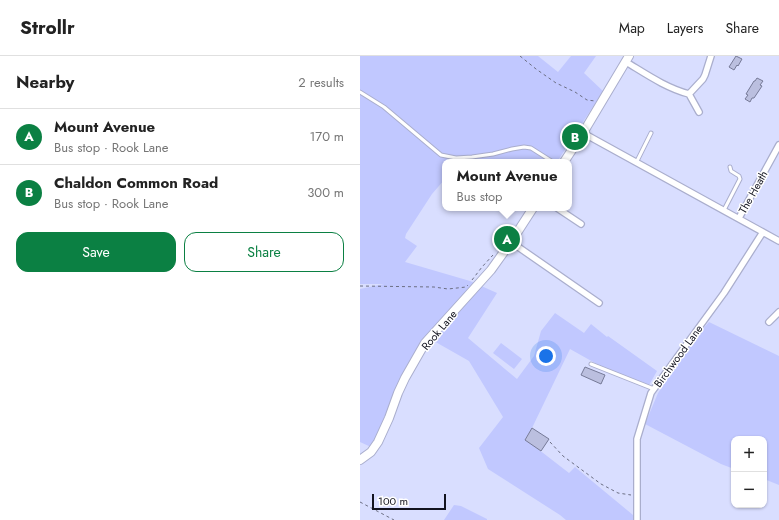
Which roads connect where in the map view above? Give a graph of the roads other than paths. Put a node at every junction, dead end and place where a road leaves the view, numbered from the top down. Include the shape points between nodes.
1 (711, 56) edge
2 (627, 59) edge
3 (360, 92) edge
4 (689, 94) junction
5 (699, 112) dead end
6 (583, 133) junction
7 (651, 133) dead end
8 (779, 145) edge
9 (548, 159) edge
10 (566, 159) edge
11 (636, 163) junction
12 (730, 167) dead end
13 (724, 210) junction
14 (531, 211) edge
15 (561, 211) edge
16 (739, 218) junction
17 (581, 224) dead end
18 (762, 232) junction
19 (779, 241) edge
20 (511, 242) junction
21 (599, 303) dead end
22 (778, 317) edge
23 (769, 322) dead end
24 (591, 364) dead end
25 (654, 389) junction
26 (360, 460) edge
27 (637, 520) edge

1 - 4 street via 705,75
2 - 4 street via 666,86
2 - 6 main road
3 - 9 lane via 384,107 441,156 472,157 524,147 531,148
4 - 5 street
6 - 10 main road
6 - 11 street
7 - 11 lane
8 - 16 street, The Heath
11 - 13 street
12 - 13 lane via 730,171 740,176 740,179
13 - 16 street
14 - 20 main road, Rook Lane
15 - 17 street
16 - 18 street
18 - 19 street
18 - 25 street, Birchwood Lane via 724,293
20 - 21 street
20 - 26 main road, Rook Lane via 491,270 425,343 402,383 378,442 371,452
22 - 23 street
24 - 25 lane
25 - 27 street, Birchwood Lane via 637,439

